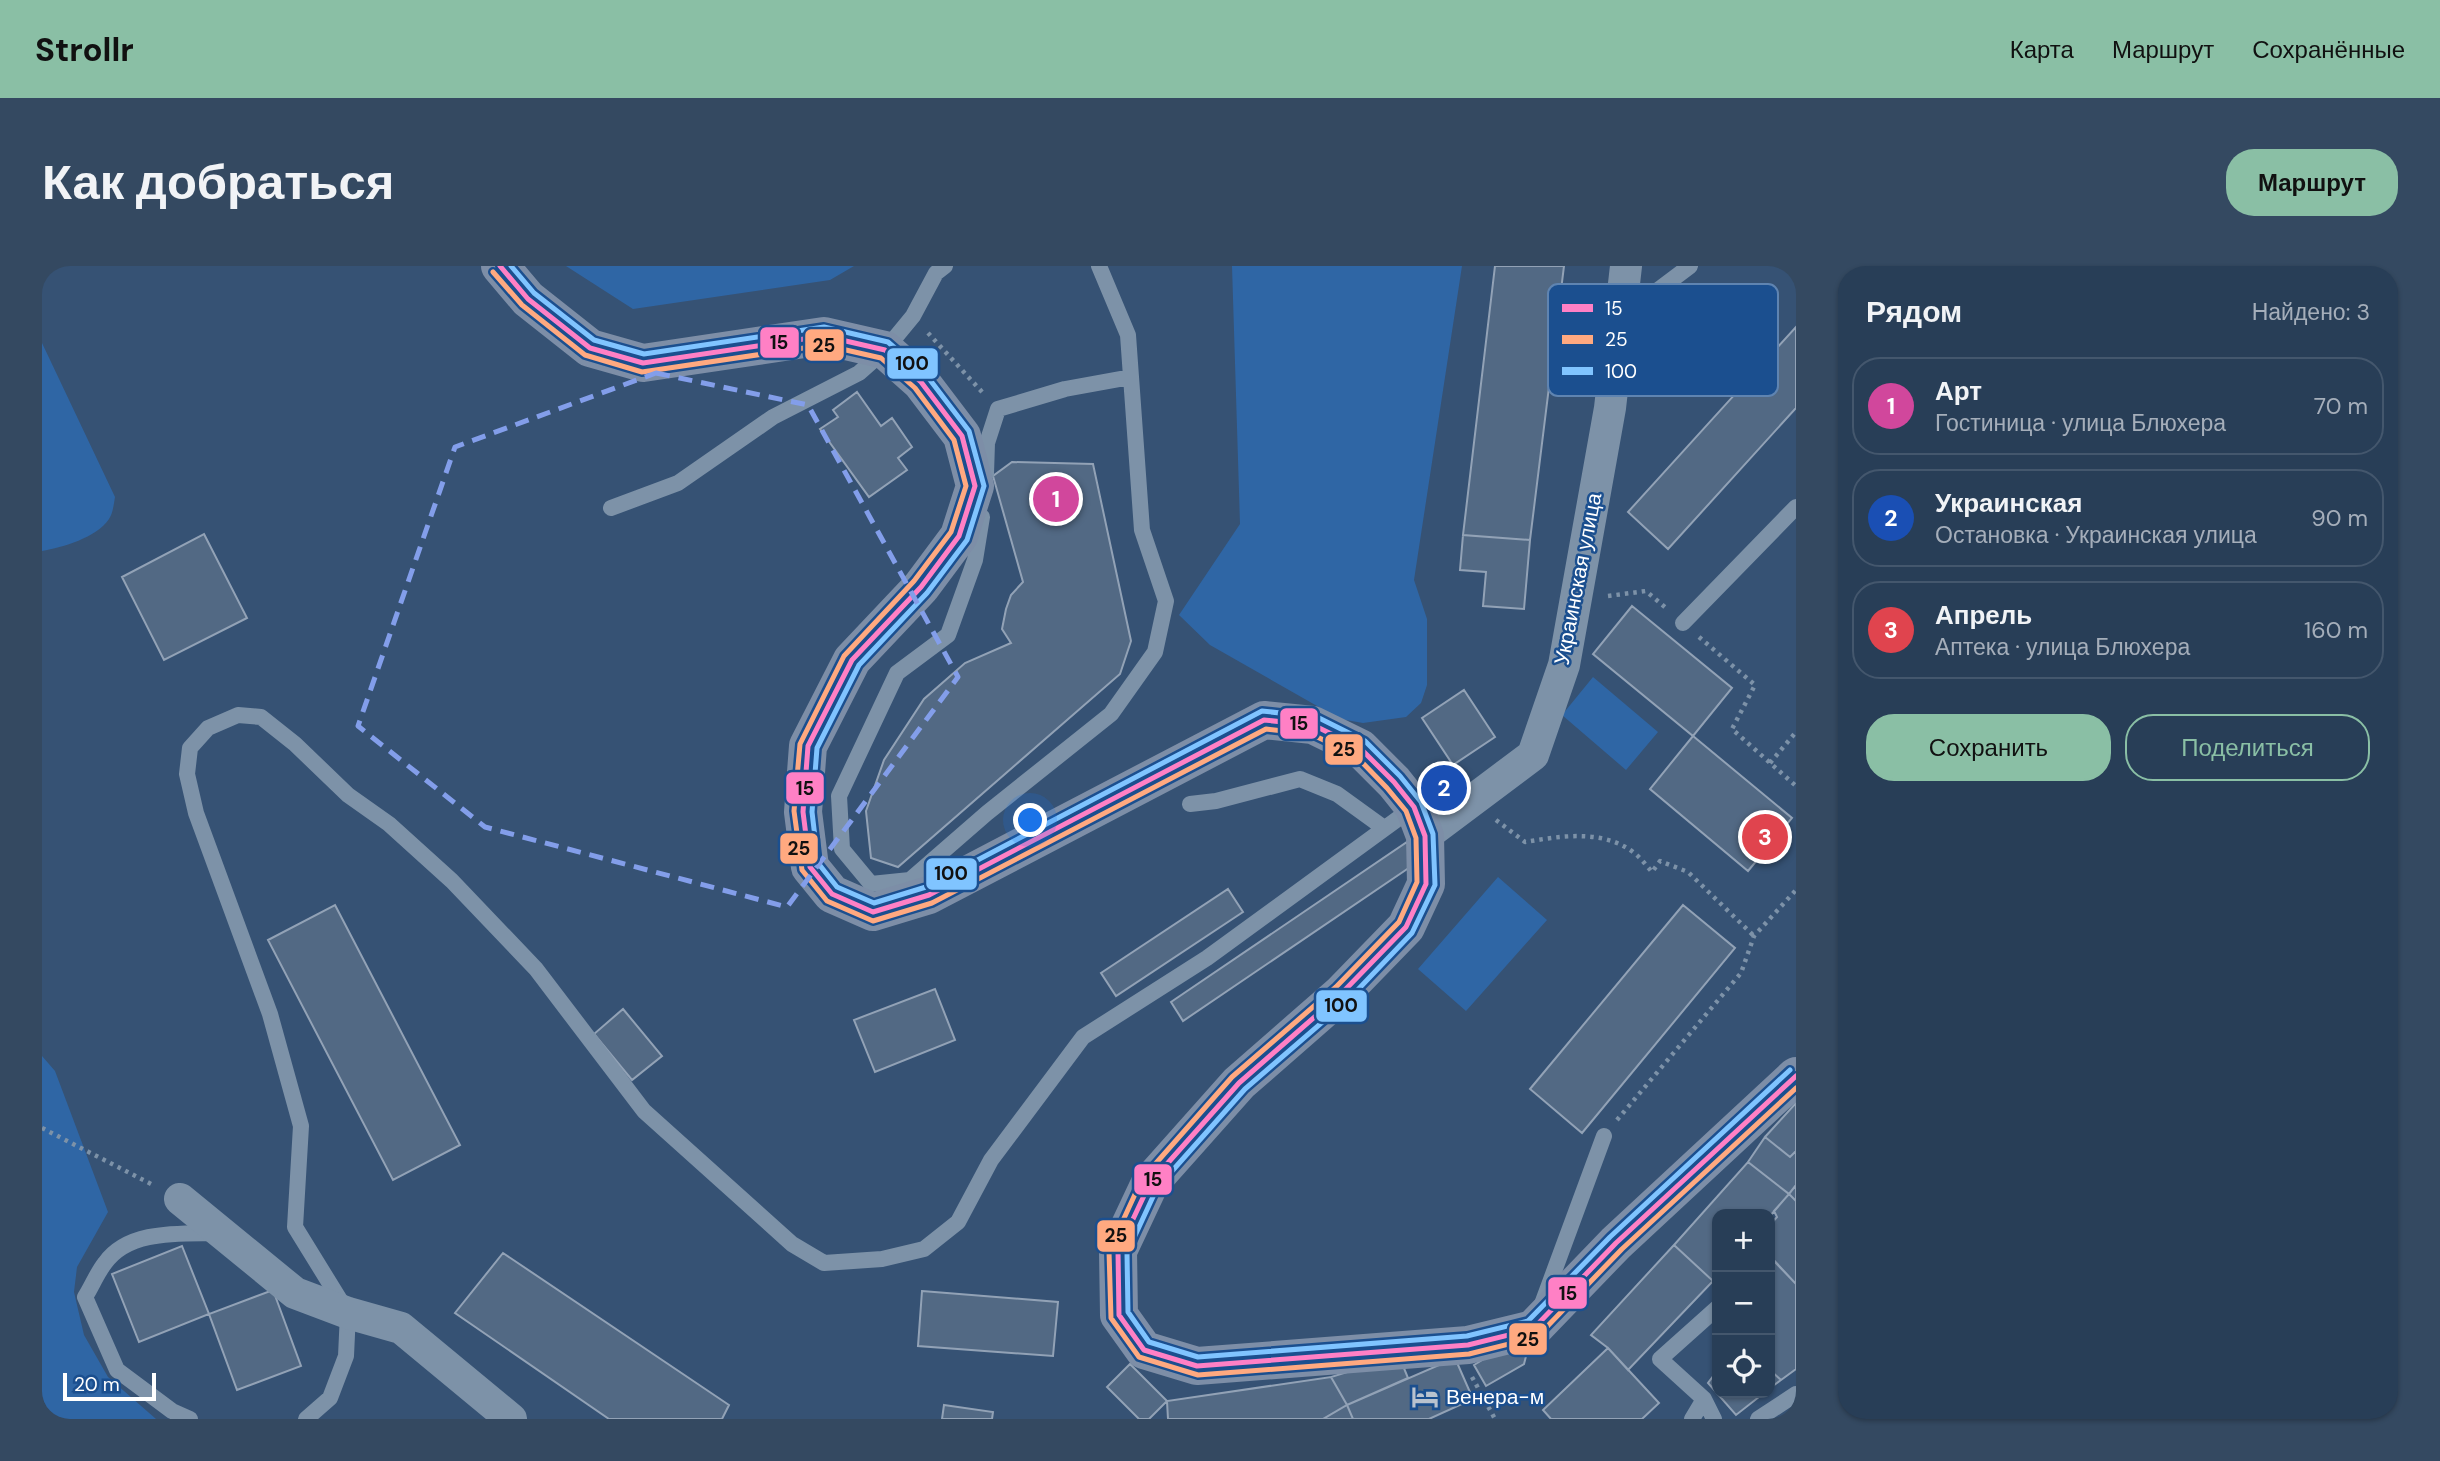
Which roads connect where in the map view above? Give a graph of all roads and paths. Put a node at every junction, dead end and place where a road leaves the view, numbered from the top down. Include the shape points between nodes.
1 (500, 266) edge
2 (945, 266) edge
3 (1099, 266) edge
4 (1626, 266) edge
5 (1690, 266) edge
6 (1624, 284) edge
7 (1666, 284) edge
8 (913, 316) junction
9 (885, 350) junction
10 (1131, 377) junction
11 (1611, 396) edge
12 (998, 409) junction
13 (1796, 507) edge
14 (611, 508) dead end
15 (1646, 591) dead end
16 (1683, 623) junction
17 (1796, 732) edge
18 (1770, 763) junction
19 (1796, 786) edge
20 (1189, 804) dead end
21 (1408, 824) junction
22 (1509, 828) dead end
23 (1796, 890) edge
24 (1754, 936) junction
25 (1796, 1076) edge
26 (42, 1128) edge
27 (1604, 1136) joint
28 (180, 1199) joint
29 (221, 1233) junction
30 (1712, 1312) edge
31 (348, 1313) junction
32 (1533, 1329) junction
33 (1455, 1346) junction
34 (1796, 1394) edge
35 (1704, 1399) junction
36 (190, 1419) edge
37 (306, 1419) edge
38 (510, 1419) edge
39 (1495, 1419) edge
40 (1692, 1419) edge
41 (1714, 1419) edge
42 (1758, 1419) edge

1 - 9 main road via 528,299 590,348 643,363 824,336
2 - 8 lane via 936,273
3 - 10 lane via 1128,335
4 - 6 street, Украинская улица
5 - 7 lane
8 - 9 lane
8 - 12 path
9 - 14 lane via 859,373 773,417 678,483
9 - 21 main road via 921,382 962,436 975,486 959,536 921,587 852,660 807,746 803,812 810,867 832,894 873,912 929,895 1264,720 1313,725 1360,748 1394,782
10 - 12 lane via 1065,389
10 - 12 lane via 1142,530 1166,601 1155,652 1111,713 910,880 871,884 842,849 839,796 897,674 948,635 975,560 987,443
11 - 21 street, Украинская улица via 1564,665 1533,755
13 - 16 lane
15 - 16 path
16 - 18 path via 1755,685 1732,729
17 - 18 path
18 - 19 path
20 - 21 lane via 1300,779
21 - 31 lane via 1083,1037 991,1160 958,1222 924,1249 882,1259 824,1263 792,1244 644,1111 536,969 452,881 389,824 348,795 261,717 238,715 208,728 190,748 187,774 196,813 270,1014 301,1126 295,1227
21 - 33 main road via 1426,884 1406,928 1342,993 1239,1083 1150,1183 1118,1251 1119,1315 1144,1350 1197,1366
22 - 24 path via 1525,842 1564,835 1610,839 1634,852 1652,872 1660,861 1688,872
23 - 24 path
24 - 27 path via 1741,972
25 - 32 main road via 1616,1243
26 - 28 path
27 - 32 lane
28 - 29 street
29 - 31 street via 295,1293
29 - 36 lane via 164,1235 129,1242 106,1261 85,1297 117,1370
30 - 35 lane via 1660,1359
31 - 37 lane via 346,1356 330,1398
31 - 38 street via 401,1328
32 - 33 main road
33 - 39 path
34 - 42 lane
35 - 40 lane
35 - 41 lane

